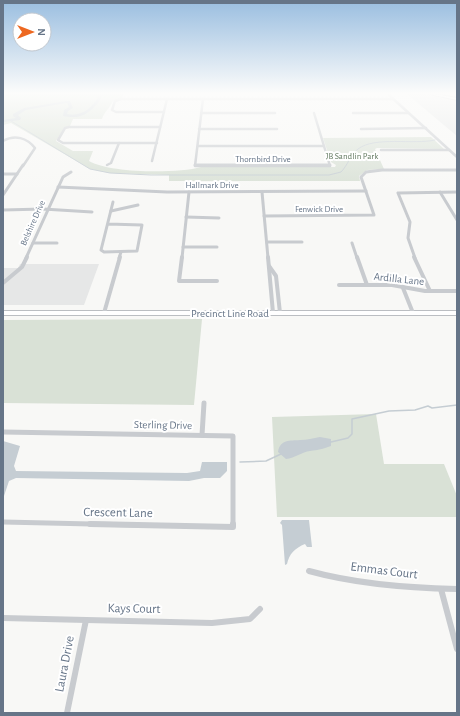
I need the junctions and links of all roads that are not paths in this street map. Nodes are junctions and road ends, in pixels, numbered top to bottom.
1 (67, 127) edge
2 (160, 127) edge
3 (318, 127) edge
4 (426, 128) joint
5 (199, 129) joint
6 (277, 129) dead end
7 (360, 129) dead end
8 (3, 141) edge
9 (119, 143) junction
10 (157, 143) junction
11 (198, 146) junction
12 (324, 146) junction
13 (381, 150) dead end
14 (449, 150) junction
15 (457, 157) edge
16 (152, 161) dead end
17 (107, 165) dead end
18 (457, 170) edge
19 (71, 172) dead end
20 (3, 174) edge
21 (17, 174) junction
22 (58, 187) junction
23 (366, 191) junction
24 (189, 192) junction
25 (262, 192) junction
26 (440, 192) junction
27 (457, 192) edge
28 (3, 195) edge
29 (113, 202) dead end
30 (138, 205) dead end
31 (3, 210) edge
32 (48, 210) junction
33 (111, 211) junction
34 (92, 212) dead end
35 (264, 216) junction
36 (186, 217) junction
37 (218, 218) dead end
38 (457, 220) edge
39 (108, 224) junction
40 (267, 242) junction
41 (302, 242) dead end
42 (33, 243) junction
43 (57, 243) dead end
44 (352, 243) dead end
45 (183, 247) junction
46 (217, 247) dead end
47 (121, 252) junction
48 (269, 266) junction
49 (216, 281) dead end
50 (5, 282) edge
51 (339, 285) dead end
52 (366, 285) junction
53 (3, 287) edge
54 (403, 288) junction
55 (430, 291) junction
56 (457, 291) edge
57 (3, 313) edge
58 (104, 313) junction
59 (277, 313) junction
60 (413, 313) junction
61 (457, 313) edge
62 (204, 403) dead end
63 (3, 432) edge
64 (202, 436) junction
65 (3, 522) edge
66 (234, 527) joint
67 (310, 571) dead end
68 (441, 589) junction
69 (457, 589) edge
70 (260, 609) dead end
71 (3, 618) edge
72 (86, 620) junction
73 (457, 649) edge
74 (67, 713) edge

1 - 9 street
2 - 10 street
3 - 12 street
4 - 7 street
4 - 14 street
5 - 6 street
5 - 11 street
8 - 21 street
9 - 10 street
9 - 17 street
10 - 16 street
11 - 12 street
11 - 12 street, Thornbird Drive
13 - 14 street
14 - 15 street
18 - 23 street
19 - 22 street, Belshire Drive
20 - 21 street
21 - 28 street
22 - 24 street, Hallmark Drive
22 - 32 street, Belshire Drive
23 - 25 street, Hallmark Drive
23 - 35 street, Fenwick Drive
24 - 25 street, Hallmark Drive
24 - 36 street
25 - 35 street
26 - 27 street
26 - 38 street
26 - 55 street
29 - 33 street
30 - 33 street
31 - 32 street
32 - 34 street
32 - 42 street, Belshire Drive
33 - 39 street
35 - 40 street
36 - 37 street
36 - 45 street
39 - 47 street
39 - 47 street
40 - 41 street
40 - 48 street
42 - 43 street
42 - 50 street, Belshire Drive
44 - 52 street
45 - 46 street
45 - 49 street
47 - 58 street
48 - 59 street
48 - 59 street
50 - 53 street, Belshire Drive
51 - 52 street, Ardilla Lane
52 - 54 street, Ardilla Lane
54 - 55 street, Ardilla Lane
54 - 60 street
55 - 56 street, Ardilla Lane
57 - 58 main road, Precinct Line Road
58 - 59 main road, Precinct Line Road
59 - 60 main road, Precinct Line Road
60 - 61 main road, Precinct Line Road
62 - 64 street
63 - 64 street, Sterling Drive
64 - 66 street, Sterling Drive
65 - 66 street, Crescent Lane
67 - 68 street, Emmas Court
68 - 69 street, Emmas Court
68 - 73 street
70 - 72 street, Kays Court
71 - 72 street, Kays Court
72 - 74 street, Laura Drive

